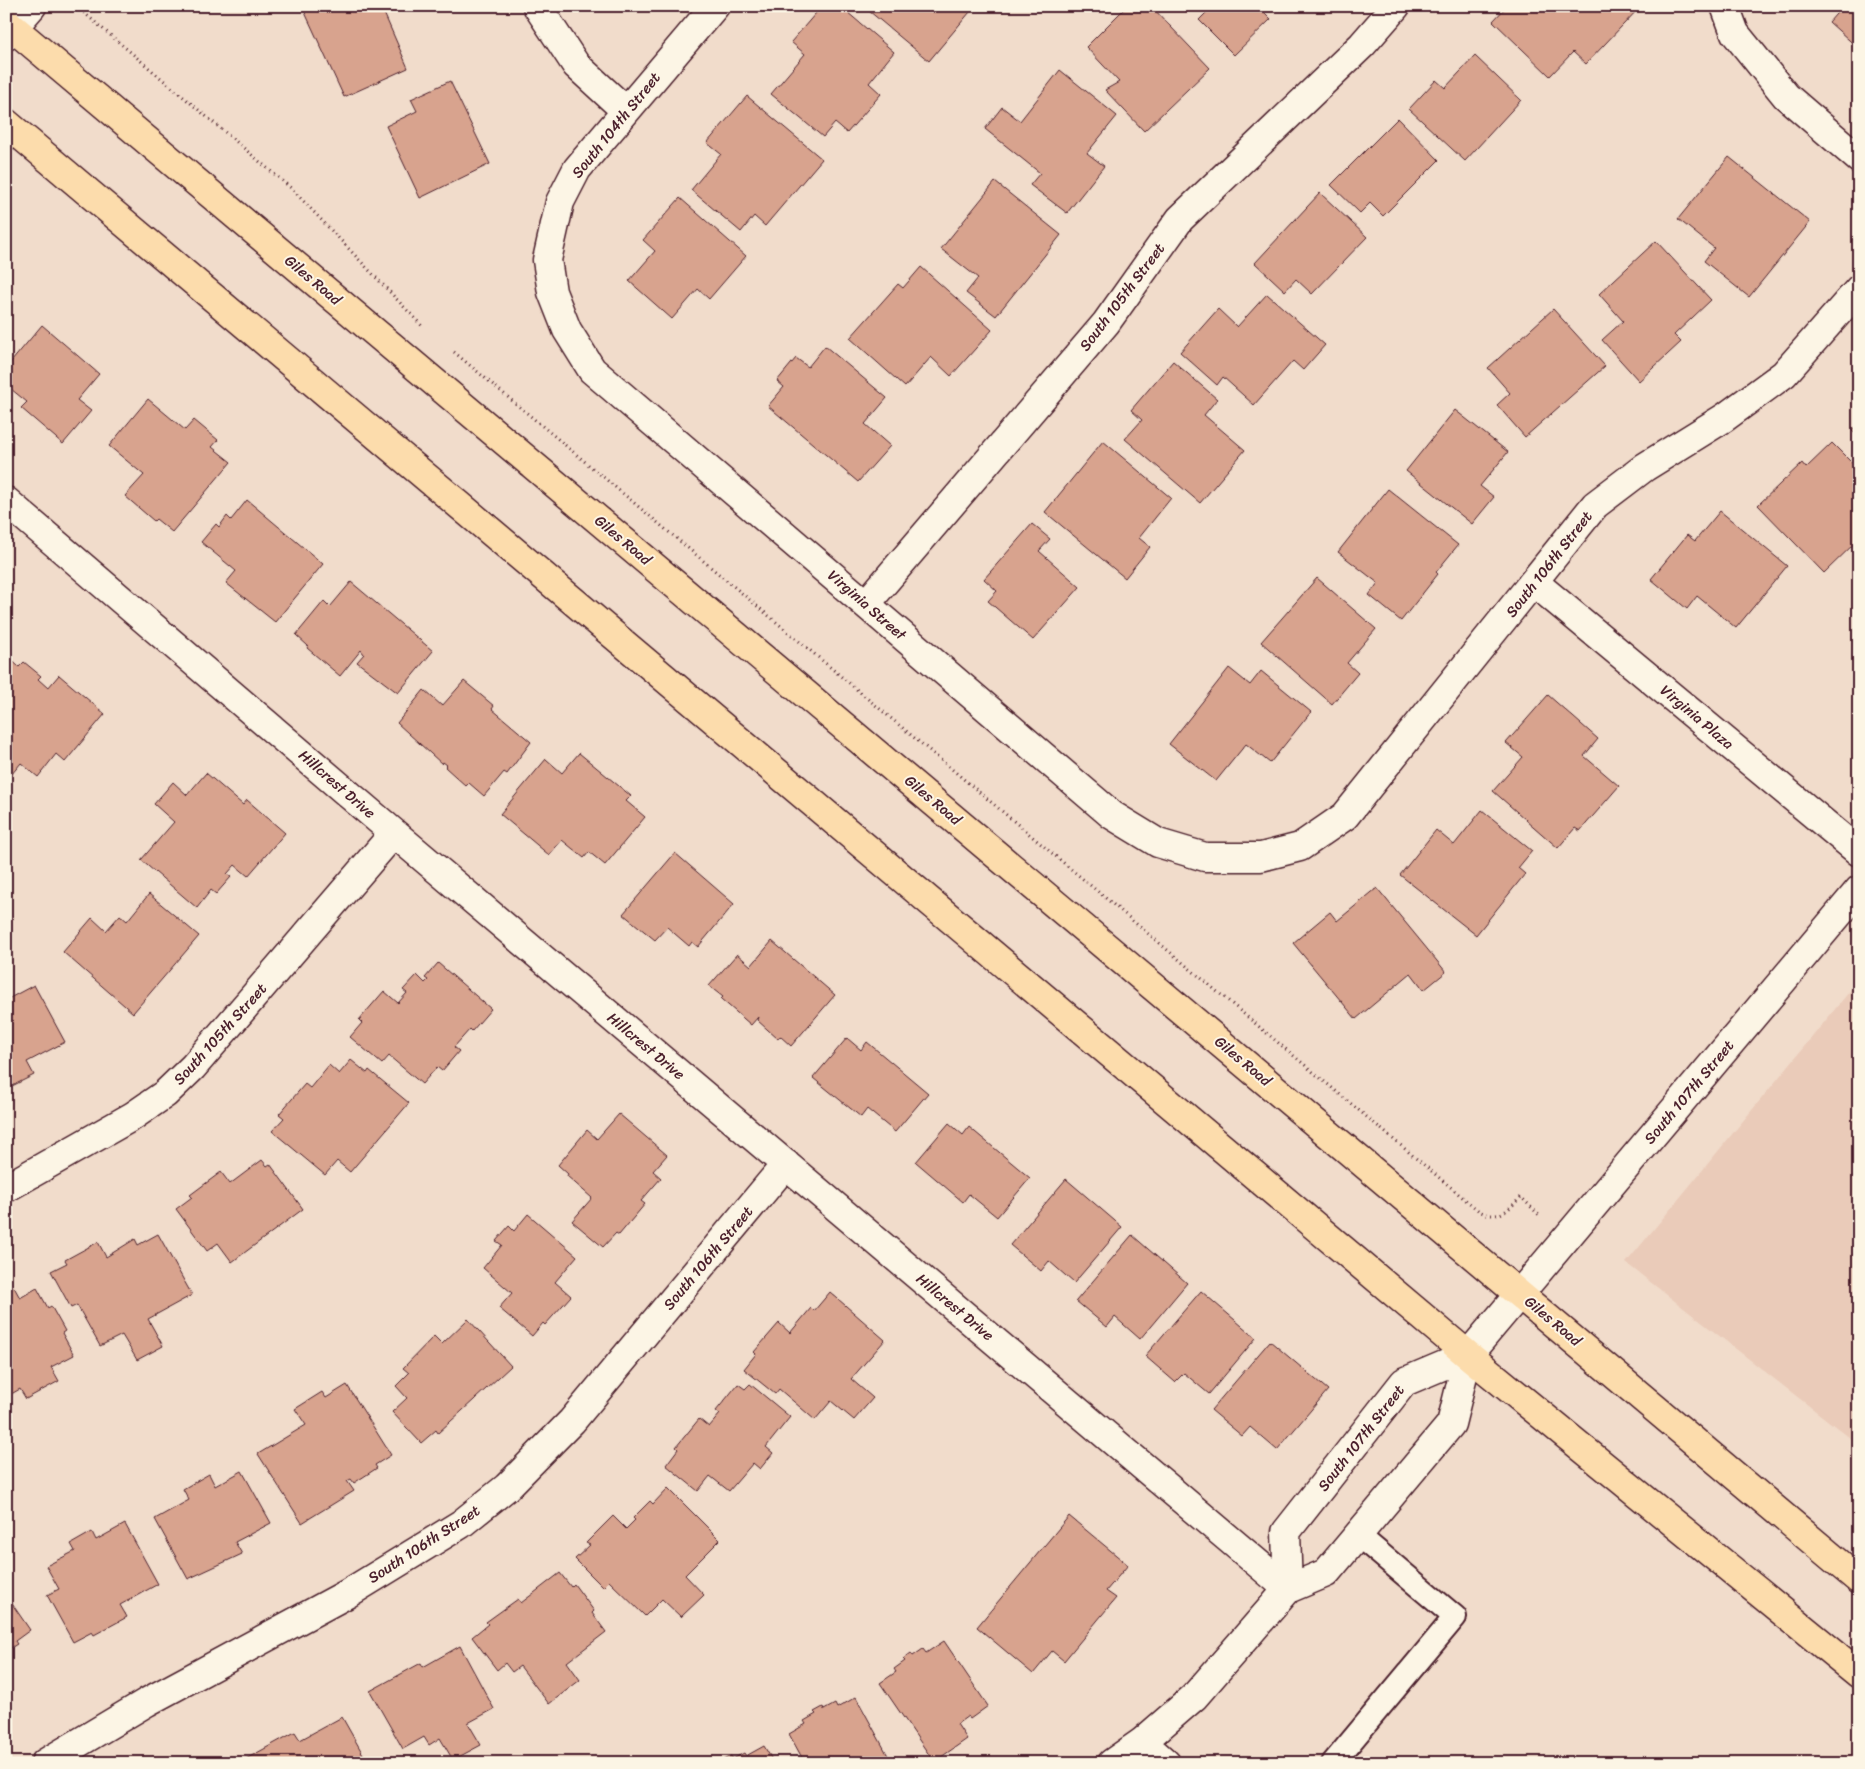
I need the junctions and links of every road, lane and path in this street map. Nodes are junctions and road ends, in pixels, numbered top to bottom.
1 (32, 6) edge
2 (76, 6) edge
3 (537, 6) edge
4 (715, 6) edge
5 (1396, 6) edge
6 (1724, 6) edge
7 (9, 29) edge
8 (626, 111) junction
9 (6, 123) edge
10 (1859, 159) edge
11 (547, 260) joint
12 (1859, 289) edge
13 (430, 332) dead end
14 (452, 351) dead end
15 (8, 507) edge
16 (1535, 583) junction
17 (866, 604) junction
18 (394, 833) junction
19 (1859, 852) edge
20 (1261, 858) joint
21 (1859, 890) edge
22 (786, 1164) junction
23 (6, 1188) edge
24 (1564, 1240) junction
25 (1520, 1293) junction
26 (1468, 1355) junction
27 (1358, 1536) junction
28 (1859, 1580) edge
29 (1288, 1589) junction
30 (1859, 1674) edge
31 (1142, 1742) junction
32 (45, 1763) edge
33 (1112, 1763) edge
34 (1166, 1763) edge
35 (1333, 1763) edge

1 - 7 street
2 - 13 path
3 - 8 street
4 - 8 street, South 104th Street
5 - 17 street, South 105th Street
6 - 10 street
7 - 25 main road, Giles Road
8 - 11 street, South 104th Street
9 - 26 main road
11 - 17 street, Virginia Street
12 - 16 street, South 106th Street
14 - 24 path
15 - 18 street, Hillcrest Drive
16 - 19 street, Virginia Plaza
16 - 20 street, South 106th Street
17 - 20 street, Virginia Street
18 - 22 street, Hillcrest Drive
18 - 23 street, South 105th Street
21 - 24 street, South 107th Street
22 - 29 street, Hillcrest Drive
22 - 32 street, South 106th Street
24 - 25 street, South 107th Street
25 - 26 street, South 107th Street
25 - 28 main road, Giles Road
26 - 27 street
26 - 29 street, South 107th Street
26 - 30 main road
27 - 29 street
27 - 35 lane
29 - 31 street
31 - 33 street
31 - 34 street

